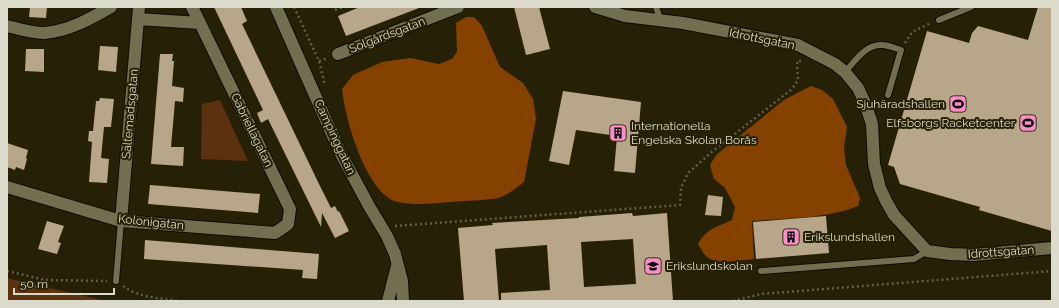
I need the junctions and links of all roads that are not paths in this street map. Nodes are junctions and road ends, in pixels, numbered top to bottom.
1 (111, 7) edge
2 (192, 7) edge
3 (276, 7) edge
4 (458, 7) edge
5 (595, 7) edge
6 (656, 7) edge
7 (971, 7) edge
8 (623, 11) edge
9 (139, 13) edge
10 (939, 20) road end
11 (662, 21) junction
12 (200, 23) junction
13 (7, 26) edge
14 (338, 54) dead end
15 (845, 72) junction
16 (888, 95) dead end
17 (7, 187) edge
18 (121, 221) junction
19 (275, 233) joint
20 (1052, 248) edge
21 (927, 251) junction
22 (397, 266) junction
23 (761, 271) dead end
24 (116, 281) road end
25 (388, 301) edge
26 (404, 301) edge

1 - 13 street
2 - 12 street, Gabriellagatan
3 - 22 street, Campinggatan
4 - 14 street, Solgårdsgatan
5 - 8 street, Idrottsgatan
6 - 11 lane
7 - 10 lane
8 - 11 street, Idrottsgatan
9 - 12 street
9 - 18 street, Saltemadsgatan
11 - 15 street, Idrottsgatan
12 - 19 street, Gabriellagatan
15 - 16 lane
15 - 21 street, Idrottsgatan
17 - 18 street, Kolonigatan
18 - 19 street, Kolonigatan
18 - 24 lane
20 - 21 street, Idrottsgatan
21 - 23 lane
22 - 25 street, Campinggatan
22 - 26 street, Campinggatan

